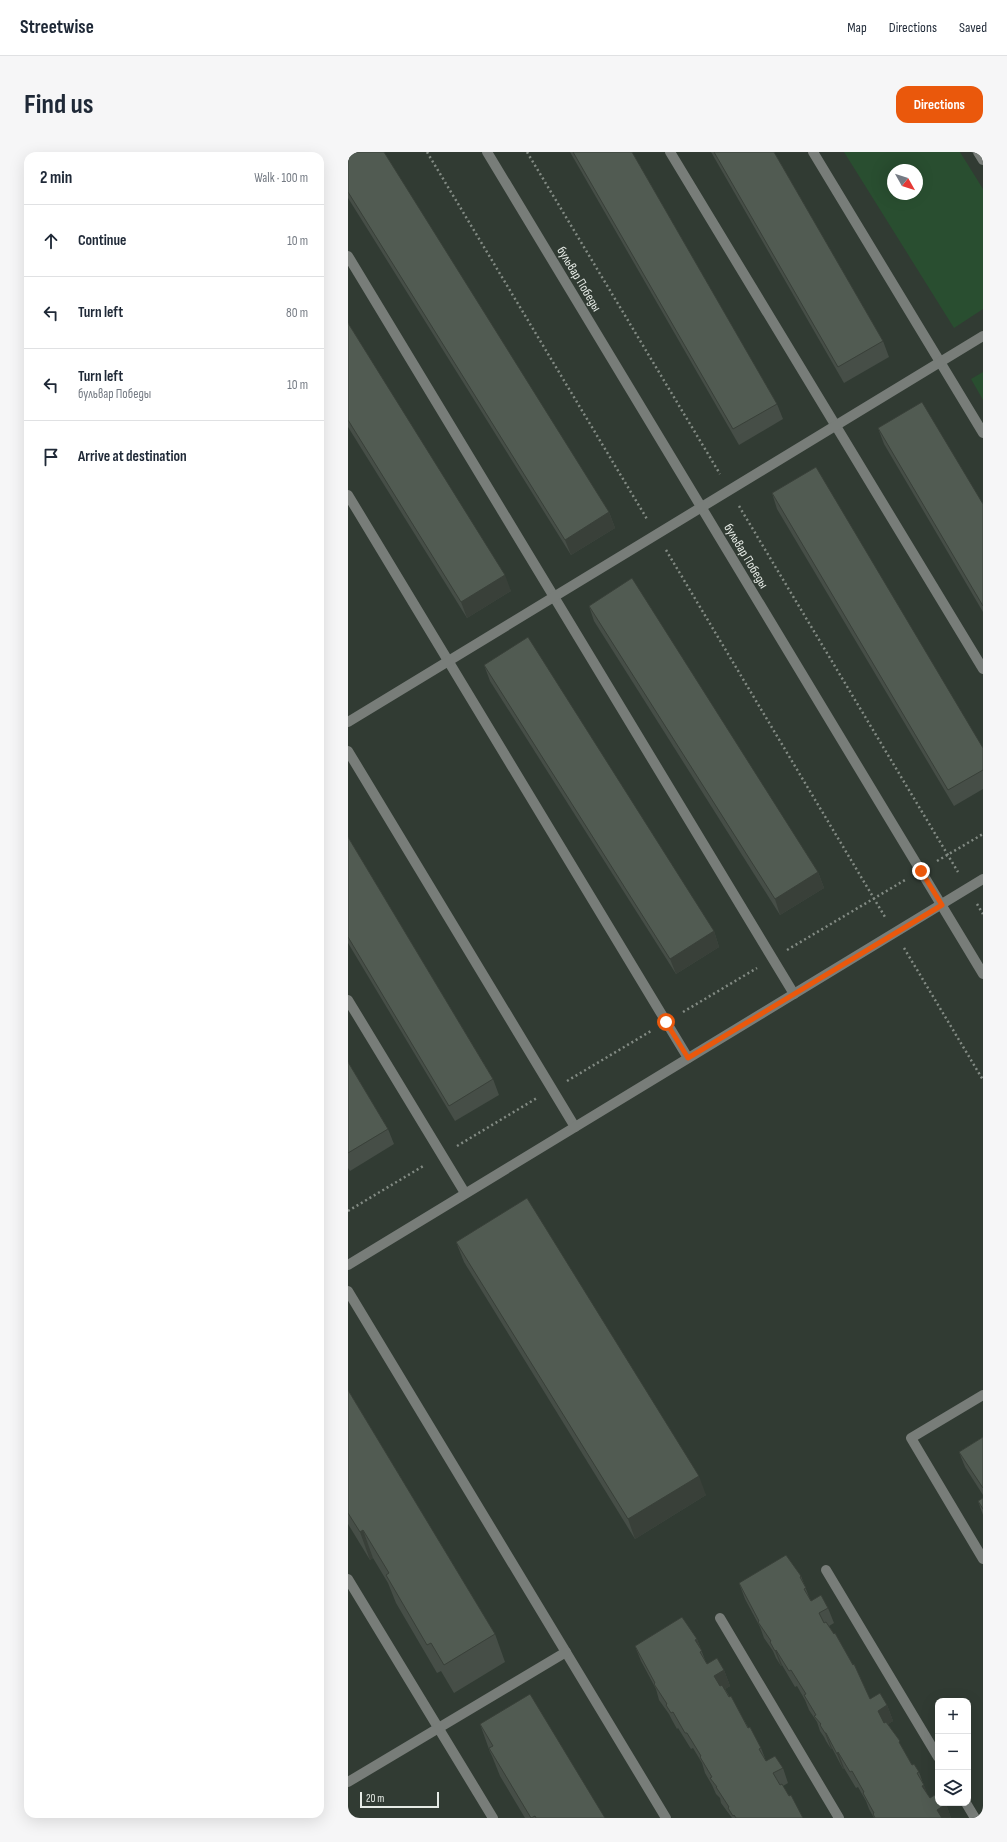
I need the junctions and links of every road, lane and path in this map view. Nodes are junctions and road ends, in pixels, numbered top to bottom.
1 (427, 152) edge
2 (487, 152) edge
3 (527, 152) edge
4 (670, 152) edge
5 (813, 152) edge
6 (978, 152) edge
7 (983, 160) edge
8 (348, 256) edge
9 (983, 336) edge
10 (940, 362) junction
11 (836, 426) junction
12 (983, 433) edge
13 (729, 490) junction
14 (348, 495) edge
15 (701, 507) junction
16 (656, 534) junction
17 (554, 597) junction
18 (448, 660) junction
19 (983, 669) edge
20 (348, 722) edge
21 (348, 751) edge
22 (983, 880) edge
23 (968, 888) junction
24 (942, 905) junction
25 (983, 914) edge
26 (895, 933) junction
27 (983, 974) edge
28 (794, 994) junction
29 (348, 1000) edge
30 (688, 1058) junction
31 (983, 1080) edge
32 (575, 1127) junction
33 (465, 1193) junction
34 (348, 1264) edge
35 (348, 1291) edge
36 (983, 1395) edge
37 (983, 1560) edge
38 (826, 1570) dead end
39 (348, 1579) edge
40 (720, 1618) dead end
41 (566, 1652) junction
42 (438, 1728) junction
43 (935, 1752) edge
44 (348, 1782) edge
45 (968, 1806) edge
46 (493, 1818) edge
47 (666, 1818) edge
48 (840, 1818) edge
49 (975, 1818) edge

1 - 16 path
2 - 15 street, бульвар Победы
3 - 13 path
4 - 11 street
5 - 10 street
6 - 7 street
8 - 17 street
9 - 10 street
10 - 11 street
10 - 12 street
11 - 13 street
11 - 19 street
13 - 15 street
13 - 23 path
14 - 18 street
15 - 16 street
15 - 24 street, бульвар Победы
16 - 17 street
16 - 26 path
17 - 18 street
17 - 28 street
18 - 20 street
18 - 30 street
21 - 32 street
22 - 23 street
23 - 24 street
23 - 25 path
24 - 26 street
24 - 27 street, бульвар Победы
26 - 28 street
26 - 31 path
28 - 30 street
29 - 33 street
30 - 32 street
32 - 33 street
33 - 34 street
35 - 41 street
36 - 37 street
38 - 43 street
39 - 42 street
40 - 48 street
41 - 42 street
41 - 47 street
42 - 44 street
42 - 46 street
45 - 49 street

